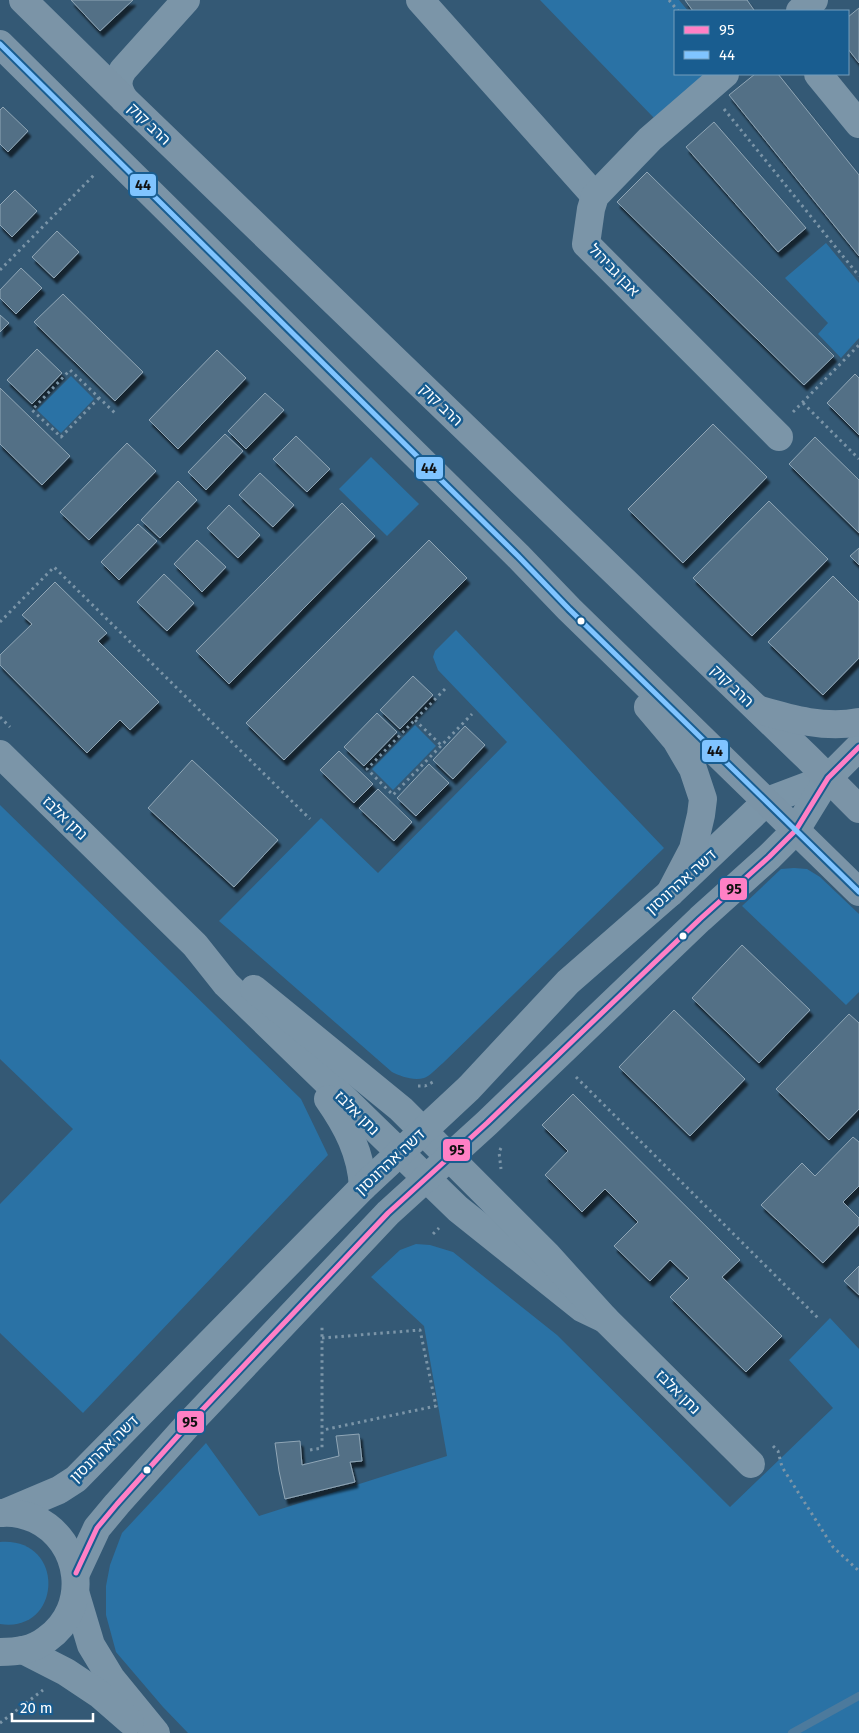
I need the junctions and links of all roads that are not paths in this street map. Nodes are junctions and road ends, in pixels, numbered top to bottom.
1 (23, 0) edge
2 (186, 0) edge
3 (420, 0) edge
4 (814, 0) edge
5 (801, 10) edge
6 (0, 44) edge
7 (724, 75) edge
8 (819, 75) edge
9 (124, 99) junction
10 (859, 124) edge
11 (595, 196) junction
12 (776, 435) road end
13 (569, 608) junction
14 (756, 709) junction
15 (859, 722) edge
16 (859, 747) edge
17 (0, 754) edge
18 (828, 778) junction
19 (767, 802) junction
20 (859, 809) edge
21 (796, 830) junction
22 (859, 892) edge
23 (670, 893) junction
24 (195, 945) junction
25 (296, 1052) junction
26 (423, 1131) junction
27 (399, 1154) junction
28 (449, 1158) junction
29 (426, 1179) junction
30 (363, 1187) junction
31 (605, 1319) junction
32 (751, 1464) dead end
33 (3, 1512) edge
34 (76, 1584) junction
35 (12, 1651) edge
36 (143, 1733) edge
37 (156, 1733) edge

1 - 9 main road, הרב קוק
2 - 9 street
3 - 11 street
4 - 5 street
6 - 13 main road
7 - 11 street
8 - 10 street
9 - 14 main road, הרב קוק
11 - 12 street, אבן גבירול
13 - 19 main road
13 - 23 main road
14 - 15 main road
14 - 18 main road, הרב קוק
16 - 18 street
17 - 24 street, נתן אלבז
18 - 19 street
18 - 20 main road, הרב קוק
18 - 21 street
19 - 21 main road
19 - 23 street, דשה אהרונסון
21 - 22 main road
21 - 28 street
23 - 26 street, דשה אהרונסון
24 - 25 street, נתן אלבז
24 - 26 street, נתן אלבז
25 - 27 street, נתן אלבז
25 - 30 street
26 - 27 street, דשה אהרונסון
26 - 28 street, נתן אלבז
27 - 29 street, נתן אלבז
27 - 30 street, דשה אהרונסון
28 - 29 street
28 - 31 street, נתן אלבז
29 - 31 street, נתן אלבז
29 - 34 street
30 - 33 street, דשה אהרונסון
31 - 32 street, נתן אלבז
33 - 34 street
34 - 35 street
34 - 37 street
35 - 36 street

